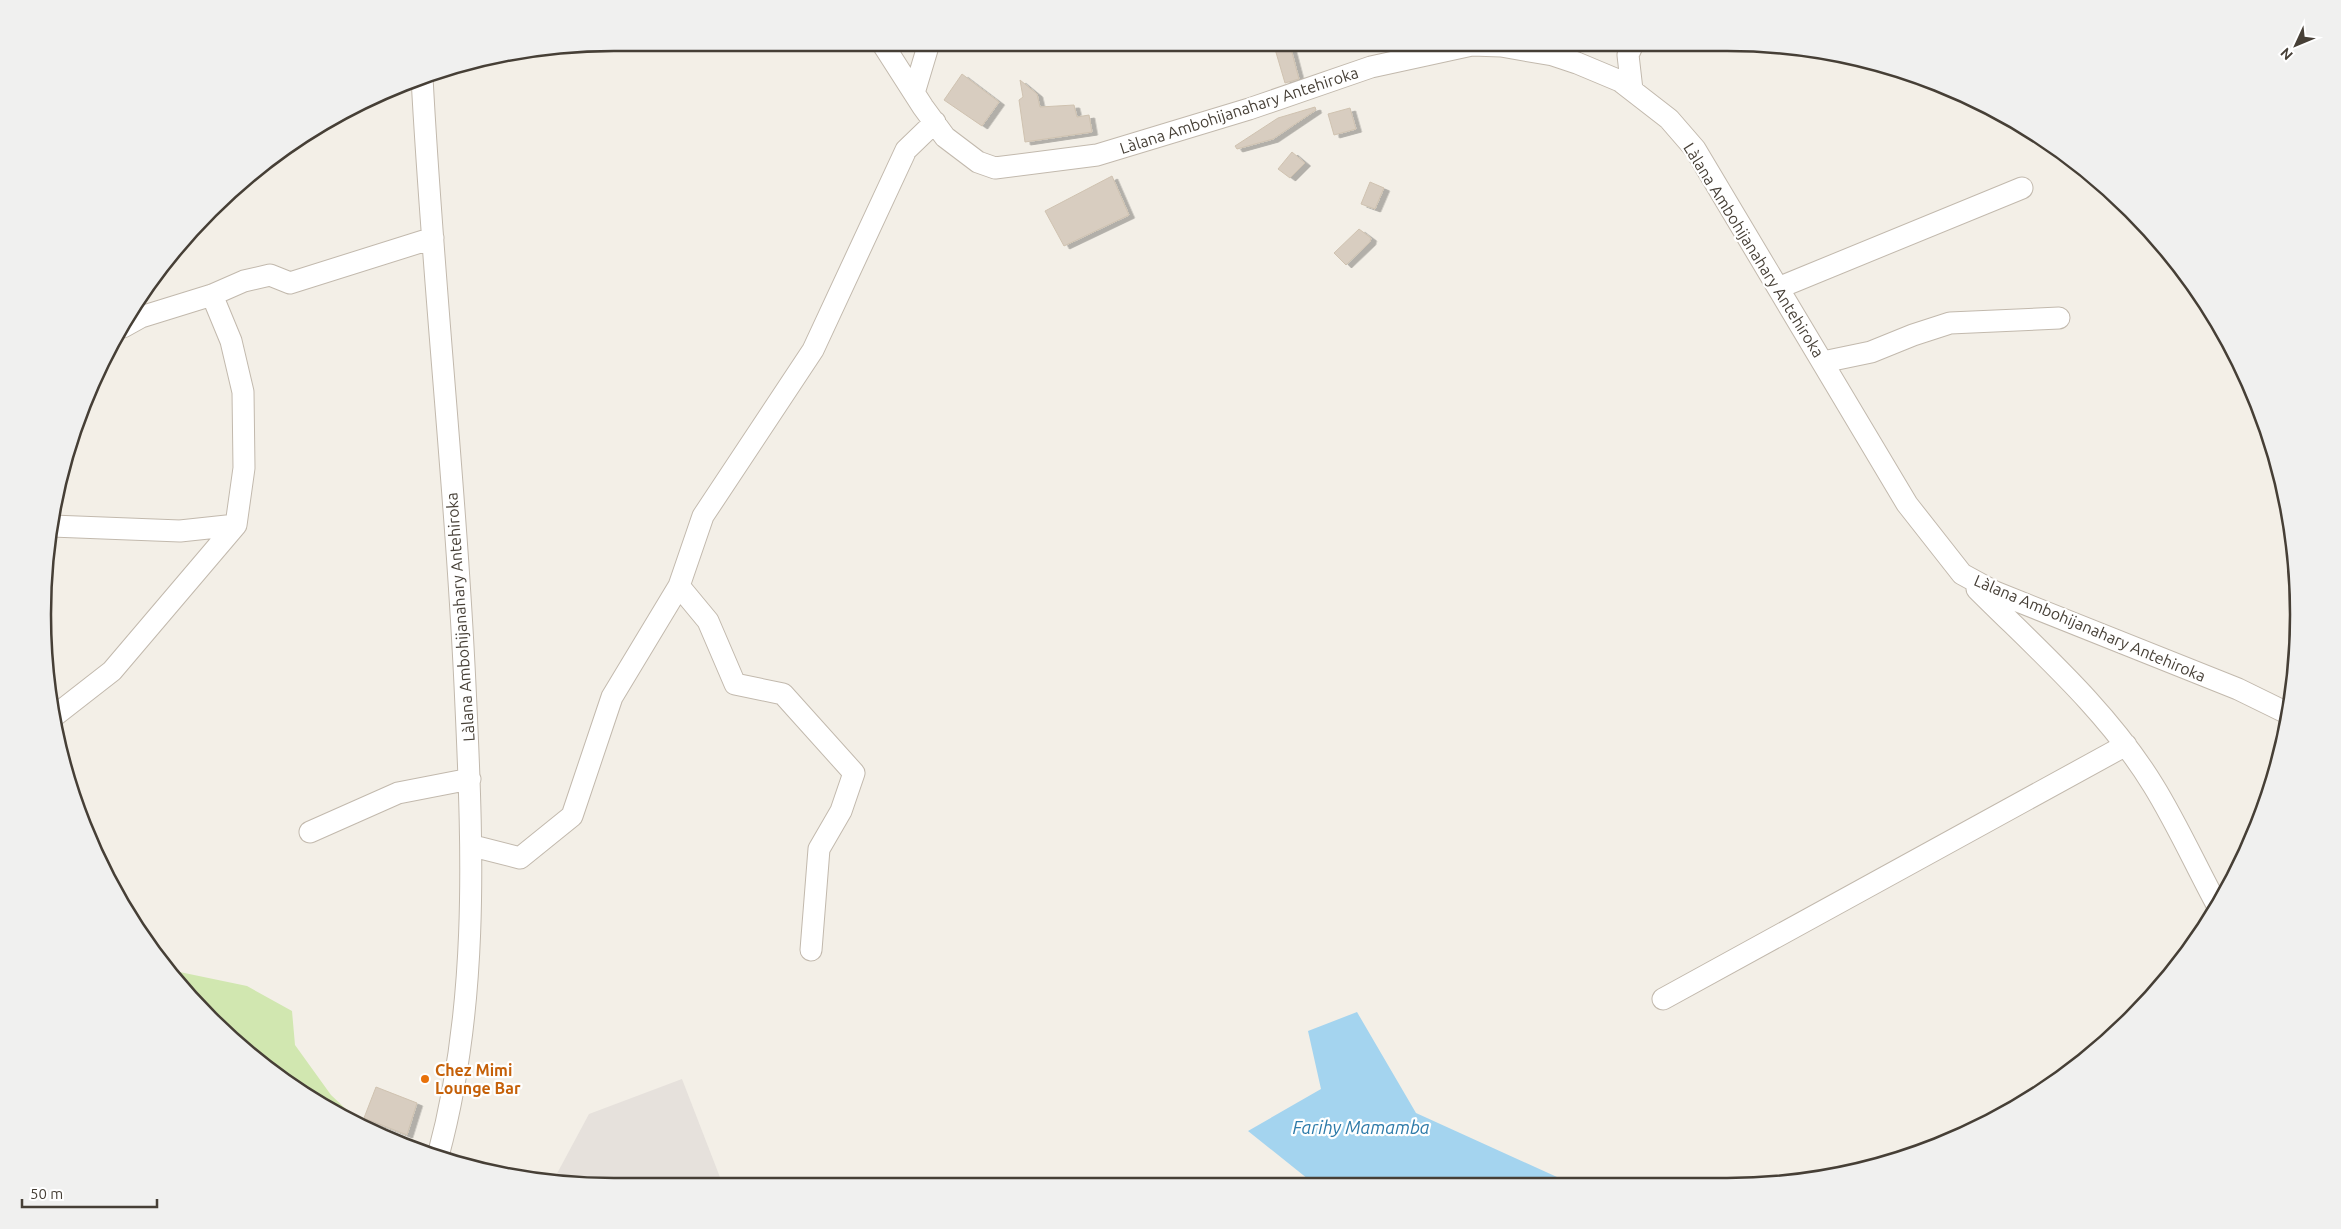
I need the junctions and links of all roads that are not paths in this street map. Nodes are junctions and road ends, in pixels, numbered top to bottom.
1 (887, 51) edge
2 (927, 51) edge
3 (1444, 51) edge
4 (1530, 51) edge
5 (1630, 51) edge
6 (422, 85) edge
7 (1632, 90) junction
8 (914, 93) junction
9 (935, 122) junction
10 (2022, 188) dead end
11 (432, 238) junction
12 (1778, 288) junction
13 (212, 295) junction
14 (2059, 318) dead end
15 (135, 321) edge
16 (1823, 362) junction
17 (236, 525) junction
18 (58, 526) edge
19 (1962, 574) junction
20 (679, 586) junction
21 (2281, 710) edge
22 (60, 712) edge
23 (2126, 745) junction
24 (470, 779) junction
25 (310, 832) dead end
26 (472, 846) junction
27 (2213, 898) edge
28 (811, 950) dead end
29 (1663, 999) dead end
30 (439, 1150) edge

1 - 8 street, Làlana Ambohijanahary Antehiroka
2 - 8 street
3 - 9 street, Làlana Ambohijanahary Antehiroka
4 - 7 street, Làlana Ambohijanahary Antehiroka
5 - 7 street
6 - 11 street, Làlana Ambohijanahary Antehiroka
7 - 12 street, Làlana Ambohijanahary Antehiroka
8 - 9 street, Làlana Ambohijanahary Antehiroka
9 - 20 street
10 - 12 street
11 - 13 street
11 - 24 street, Làlana Ambohijanahary Antehiroka
12 - 16 street, Làlana Ambohijanahary Antehiroka
13 - 15 street
13 - 17 street
14 - 16 street
16 - 19 street, Làlana Ambohijanahary Antehiroka
17 - 18 street
17 - 22 street
19 - 21 street, Làlana Ambohijanahary Antehiroka
19 - 23 street
20 - 26 street
20 - 28 street
23 - 27 street
23 - 29 street
24 - 25 street
24 - 26 street, Làlana Ambohijanahary Antehiroka
26 - 30 street, Làlana Ambohijanahary Antehiroka

